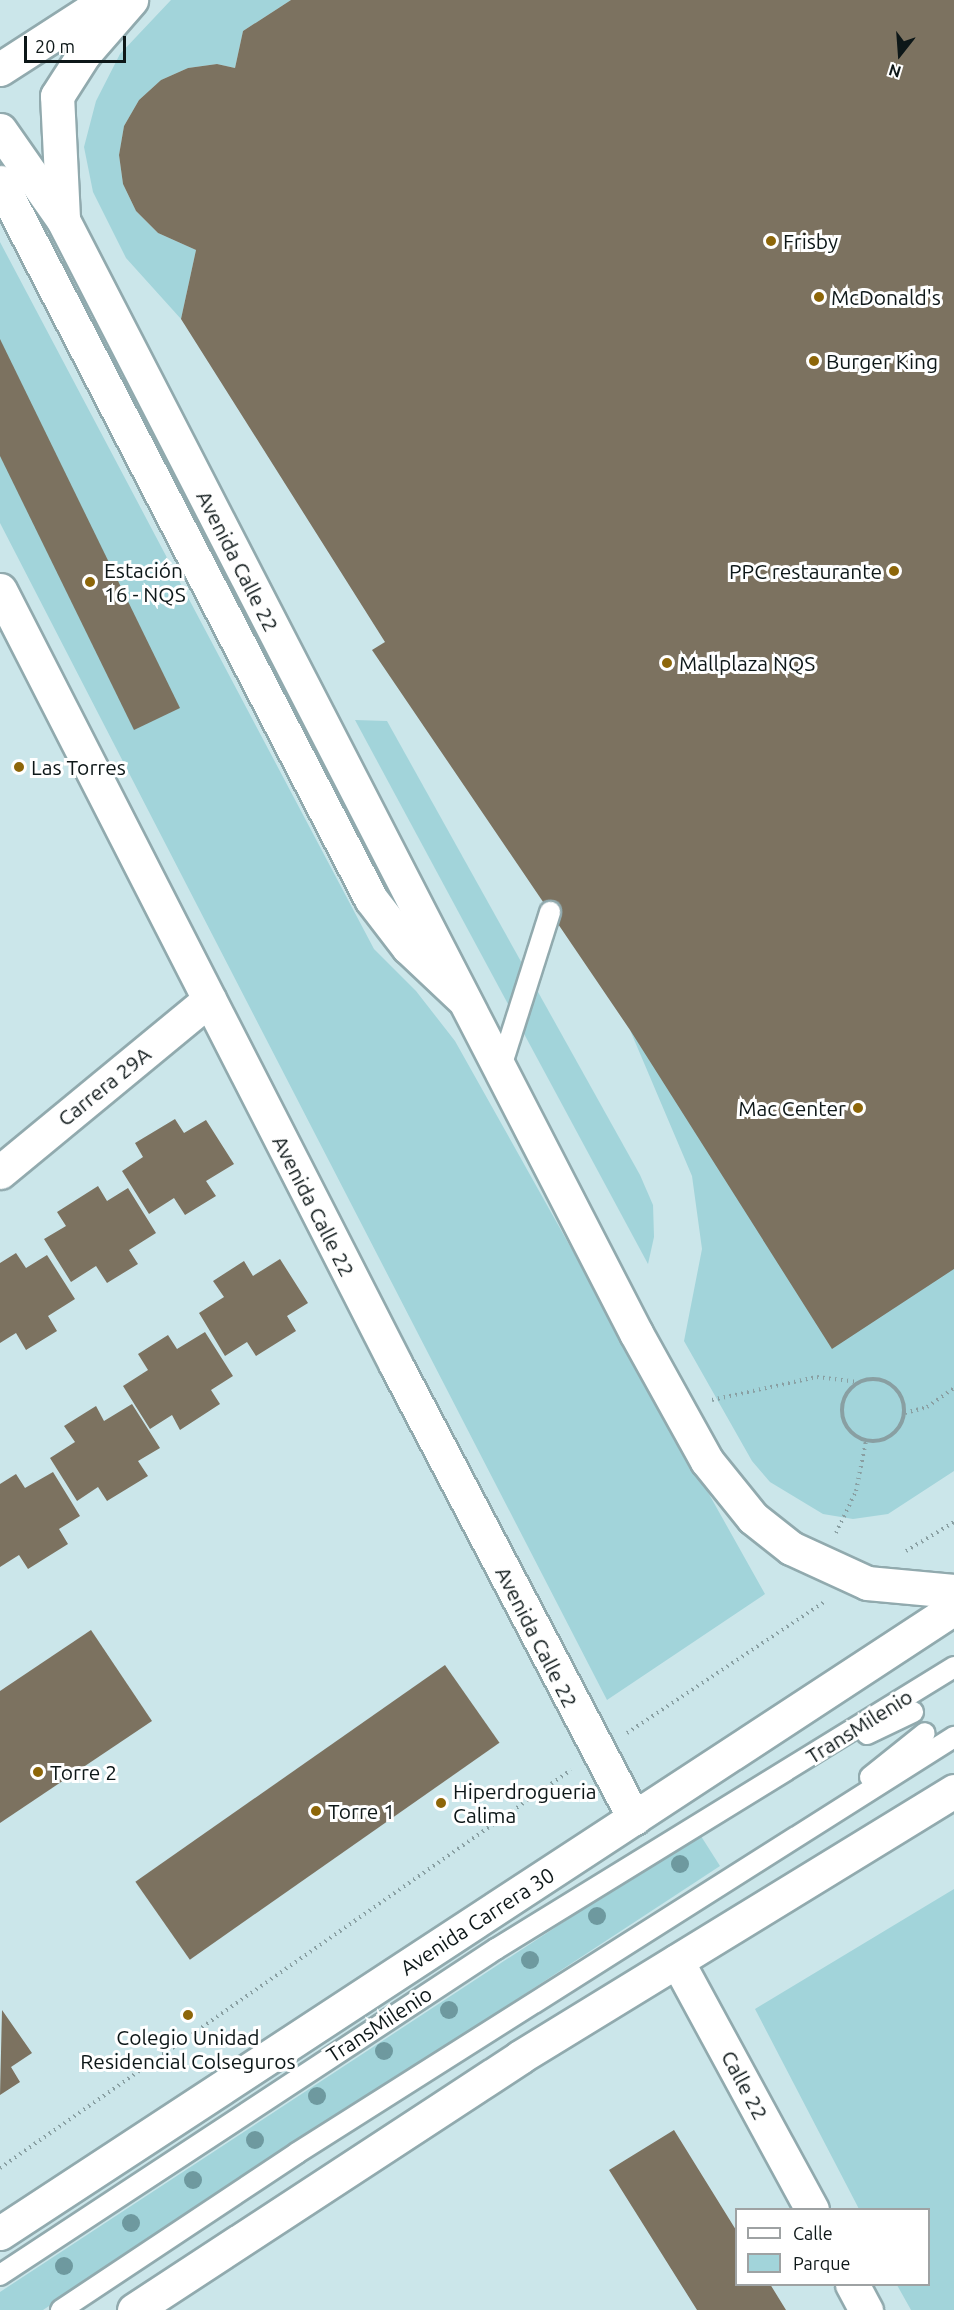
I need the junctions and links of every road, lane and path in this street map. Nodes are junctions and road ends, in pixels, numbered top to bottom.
1 (107, 0) edge
2 (131, 0) edge
3 (0, 69) edge
4 (0, 130) edge
5 (0, 182) edge
6 (63, 220) junction
7 (0, 590) edge
8 (550, 912) dead end
9 (463, 999) junction
10 (209, 1000) junction
11 (500, 1070) junction
12 (0, 1172) edge
13 (859, 1382) junction
14 (954, 1388) edge
15 (673, 1404) junction
16 (905, 1413) junction
17 (866, 1441) junction
18 (954, 1521) edge
19 (810, 1558) junction
20 (859, 1580) junction
21 (954, 1591) edge
22 (954, 1608) edge
23 (954, 1667) edge
24 (913, 1712) dead end
25 (925, 1734) dead end
26 (954, 1737) edge
27 (597, 1753) junction
28 (765, 1784) junction
29 (954, 1791) edge
30 (634, 1818) junction
31 (793, 1838) junction
32 (677, 1961) junction
33 (0, 2168) edge
34 (811, 2208) edge
35 (0, 2233) edge
36 (0, 2275) edge
37 (853, 2286) edge
38 (61, 2310) edge
39 (134, 2310) edge
40 (866, 2310) edge

1 - 3 main road
2 - 6 main road
4 - 6 main road, Avenida Calle 22
5 - 9 main road, Avenida Calle 22
6 - 9 main road, Avenida Calle 22
7 - 10 main road, Avenida Calle 22
8 - 11 lane
9 - 11 main road, Avenida Calle 22
10 - 12 main road, Carrera 29A
10 - 27 main road, Avenida Calle 22
11 - 15 main road, Avenida Calle 22
13 - 15 path
13 - 16 path
13 - 17 path
14 - 16 path
15 - 19 main road, Avenida Calle 22
16 - 17 path
17 - 19 path
18 - 20 path
19 - 20 main road, Avenida Calle 22
20 - 21 main road, Avenida Calle 22
20 - 27 path
22 - 30 main road, Avenida Carrera 30
23 - 28 lane, TransMilenio
24 - 28 lane, TransMilenio
25 - 31 lane, TransMilenio
26 - 31 lane, TransMilenio
27 - 30 main road, Avenida Calle 22
27 - 33 path
28 - 36 lane, TransMilenio
29 - 32 main road
30 - 35 main road, Avenida Carrera 30
31 - 38 lane, TransMilenio
32 - 34 main road, Calle 22
32 - 39 main road
37 - 40 main road

